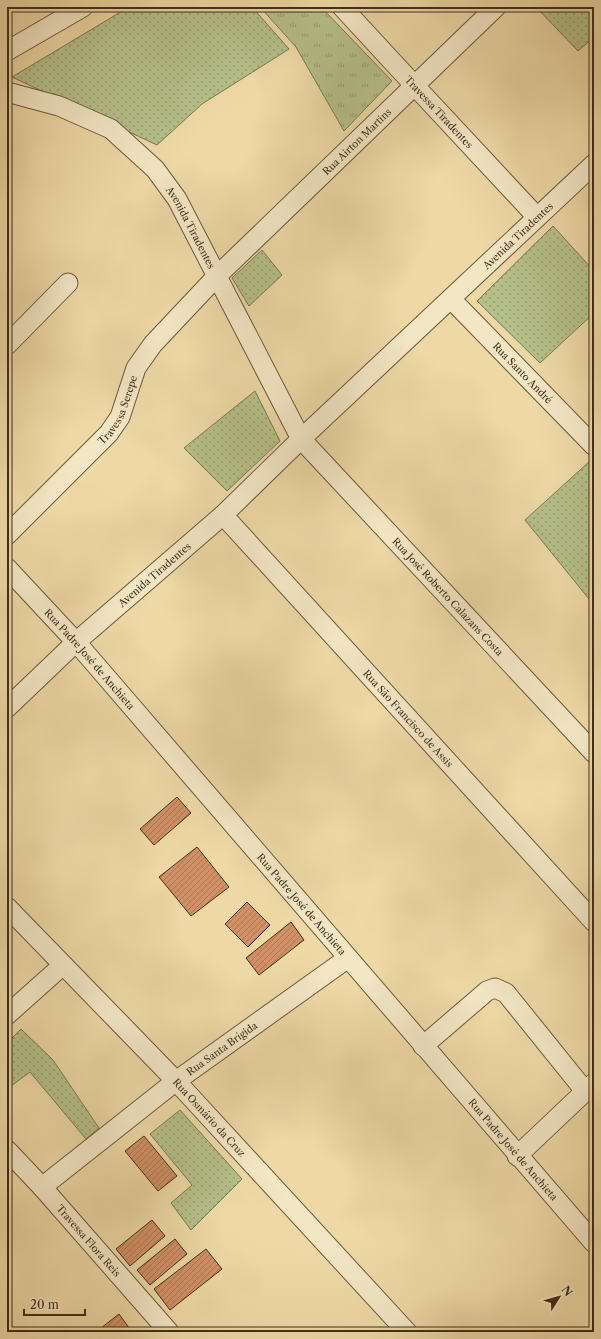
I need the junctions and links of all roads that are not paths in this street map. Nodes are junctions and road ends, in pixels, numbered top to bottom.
1 (83, 7) edge
2 (342, 7) edge
3 (496, 7) edge
4 (7, 51) edge
5 (414, 85) junction
6 (7, 92) edge
7 (594, 164) edge
8 (537, 217) junction
9 (218, 276) junction
10 (68, 283) dead end
11 (451, 299) junction
12 (7, 345) edge
13 (301, 440) junction
14 (594, 446) edge
15 (223, 515) junction
16 (7, 535) edge
17 (7, 568) edge
18 (76, 642) junction
19 (7, 708) edge
20 (594, 753) edge
21 (7, 907) edge
22 (594, 922) edge
23 (348, 958) junction
24 (63, 965) junction
25 (7, 1015) edge
26 (423, 1046) junction
27 (176, 1081) junction
28 (590, 1087) edge
29 (9, 1156) edge
30 (517, 1156) junction
31 (42, 1187) junction
32 (594, 1243) edge
33 (169, 1332) edge
34 (407, 1332) edge

1 - 4 street
2 - 5 street, Travessa Tiradentes
3 - 5 street, Rua Airton Martins
5 - 8 street, Travessa Tiradentes
5 - 9 street, Rua Airton Martins
6 - 9 street, Avenida Tiradentes
7 - 8 street, Avenida Tiradentes
8 - 11 street, Avenida Tiradentes
9 - 13 street, Avenida Tiradentes
9 - 16 street, Travessa Serepe
10 - 12 street
11 - 13 street, Avenida Tiradentes
11 - 14 street, Rua Santo André
13 - 15 street, Avenida Tiradentes
13 - 20 street, Rua José Roberto Calazans Costa
15 - 18 street, Avenida Tiradentes
15 - 22 street, Rua São Francisco de Assis
17 - 18 street, Rua Padre José de Anchieta
18 - 19 street, Avenida Tiradentes
18 - 23 street, Rua Padre José de Anchieta
21 - 24 street, Rua Osmário da Cruz
23 - 26 street, Rua Padre José de Anchieta
23 - 27 street, Rua Santa Brígida
24 - 25 street
24 - 27 street, Rua Osmário da Cruz
26 - 28 street
26 - 30 street, Rua Padre José de Anchieta
27 - 31 street, Rua Santa Brígida
27 - 34 street, Rua Osmário da Cruz
28 - 30 street
29 - 31 street, Travessa Flora Reis
30 - 32 street, Rua Padre José de Anchieta
31 - 33 street, Travessa Flora Reis

